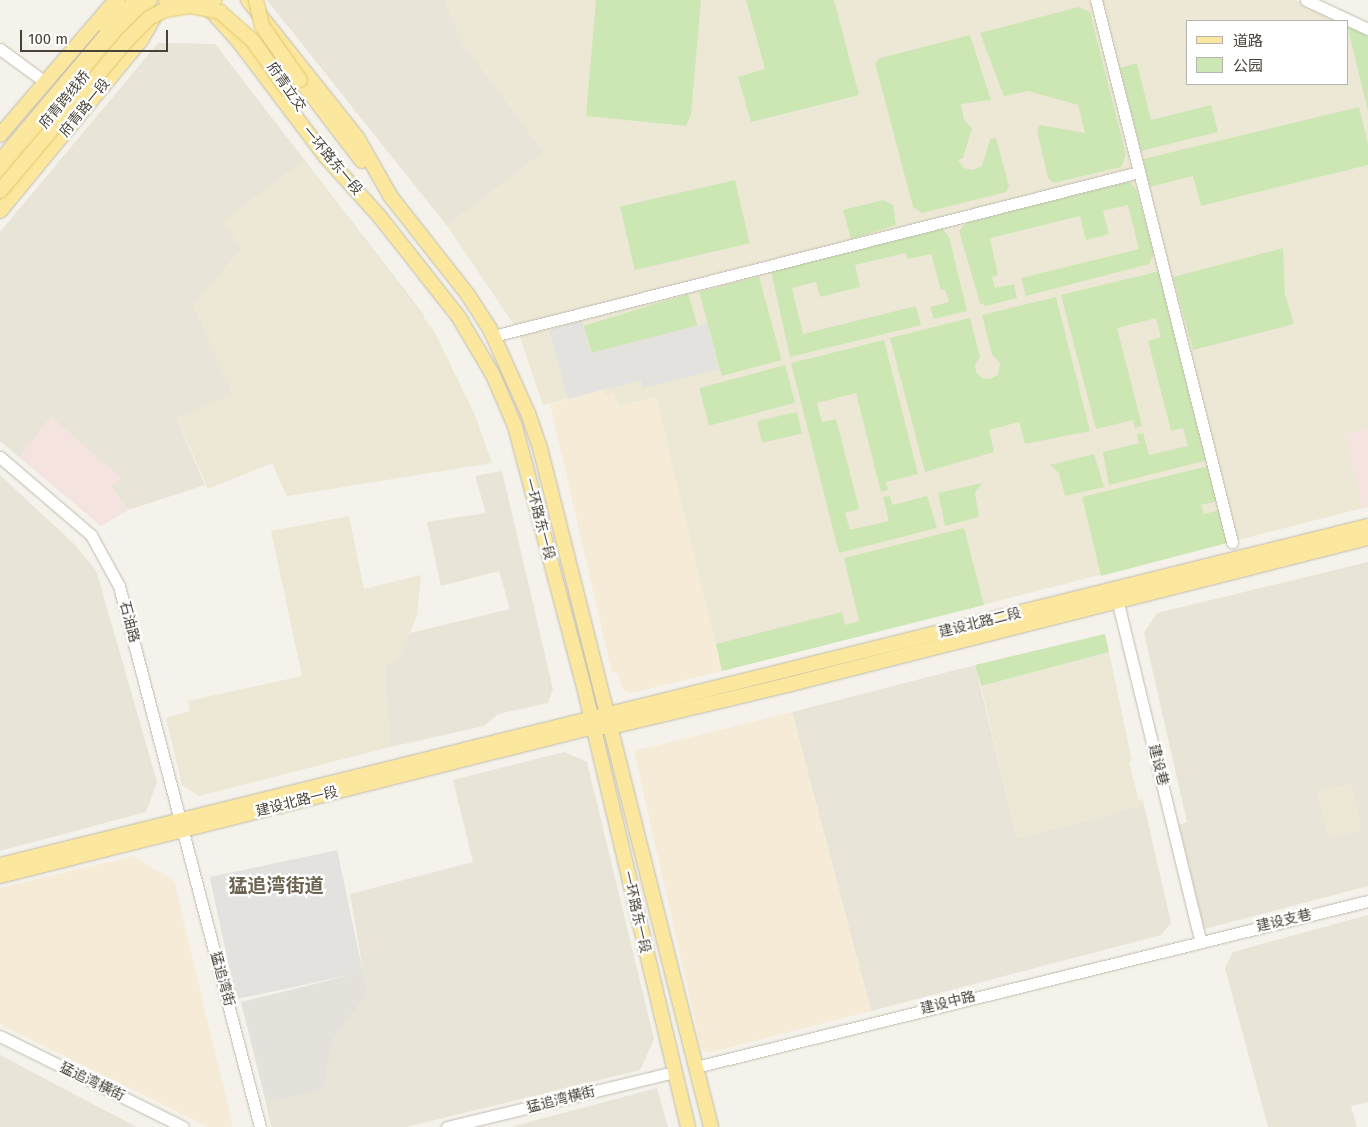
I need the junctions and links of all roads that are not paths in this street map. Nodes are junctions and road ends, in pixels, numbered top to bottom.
1 (117, 0) edge
2 (135, 0) edge
3 (150, 0) edge
4 (165, 0) edge
5 (204, 0) edge
6 (214, 0) edge
7 (248, 0) edge
8 (256, 0) edge
9 (1096, 0) edge
10 (1306, 0) edge
11 (190, 6) junction
12 (1368, 28) edge
13 (0, 49) edge
14 (45, 82) junction
15 (0, 135) edge
16 (0, 152) edge
17 (0, 161) edge
18 (1139, 172) junction
19 (0, 177) edge
20 (0, 191) edge
21 (391, 197) junction
22 (0, 211) edge
23 (380, 218) junction
24 (493, 336) junction
25 (0, 457) edge
26 (1368, 526) edge
27 (1368, 538) edge
28 (1232, 542) dead end
29 (1116, 595) junction
30 (594, 660) junction
31 (578, 663) junction
32 (609, 721) junction
33 (592, 722) junction
34 (182, 826) junction
35 (0, 865) edge
36 (0, 876) edge
37 (1368, 901) edge
38 (1200, 940) junction
39 (0, 1036) edge
40 (696, 1067) junction
41 (675, 1072) junction
42 (183, 1127) edge
43 (260, 1127) edge
44 (447, 1127) edge
45 (688, 1127) edge
46 (711, 1127) edge

1 - 14 main road
1 - 16 main road
2 - 17 main road, 府青跨线桥
3 - 19 main road, 府青跨线桥
4 - 11 main road, 府青立交, bridge
4 - 22 main road, 府青路一段
5 - 23 main road, 一环路东一段
6 - 11 main road, 府青立交, bridge
7 - 21 main road, 一环路东一段
8 - 21 main road, bridge
9 - 18 street
10 - 12 street
11 - 20 main road, 府青立交, bridge
11 - 23 main road, 府青立交, bridge
13 - 14 street
14 - 15 main road
18 - 24 street
18 - 28 street
21 - 24 main road, 一环路东一段
23 - 31 main road, 一环路东一段
24 - 30 main road, 一环路东一段
25 - 34 street, 石油路
26 - 29 main road, 建设北路二段
27 - 29 main road, 建设北路二段
29 - 32 main road, 建设北路二段
29 - 38 street, 建设巷
30 - 31 main road
30 - 32 main road, 一环路东一段
31 - 33 main road, 一环路东一段
32 - 33 main road, 建设北路二段
32 - 40 main road, 一环路东一段
33 - 34 main road, 建设北路一段
33 - 41 main road, 一环路东一段
34 - 35 main road, 建设北路一段
34 - 36 main road, 建设北路一段
34 - 43 street, 猛追湾街
37 - 38 street, 建设支巷
38 - 40 street, 建设中路
39 - 42 street, 猛追湾横街
40 - 46 main road, 一环路东一段
41 - 44 street, 猛追湾横街
41 - 45 main road, 一环路东一段

